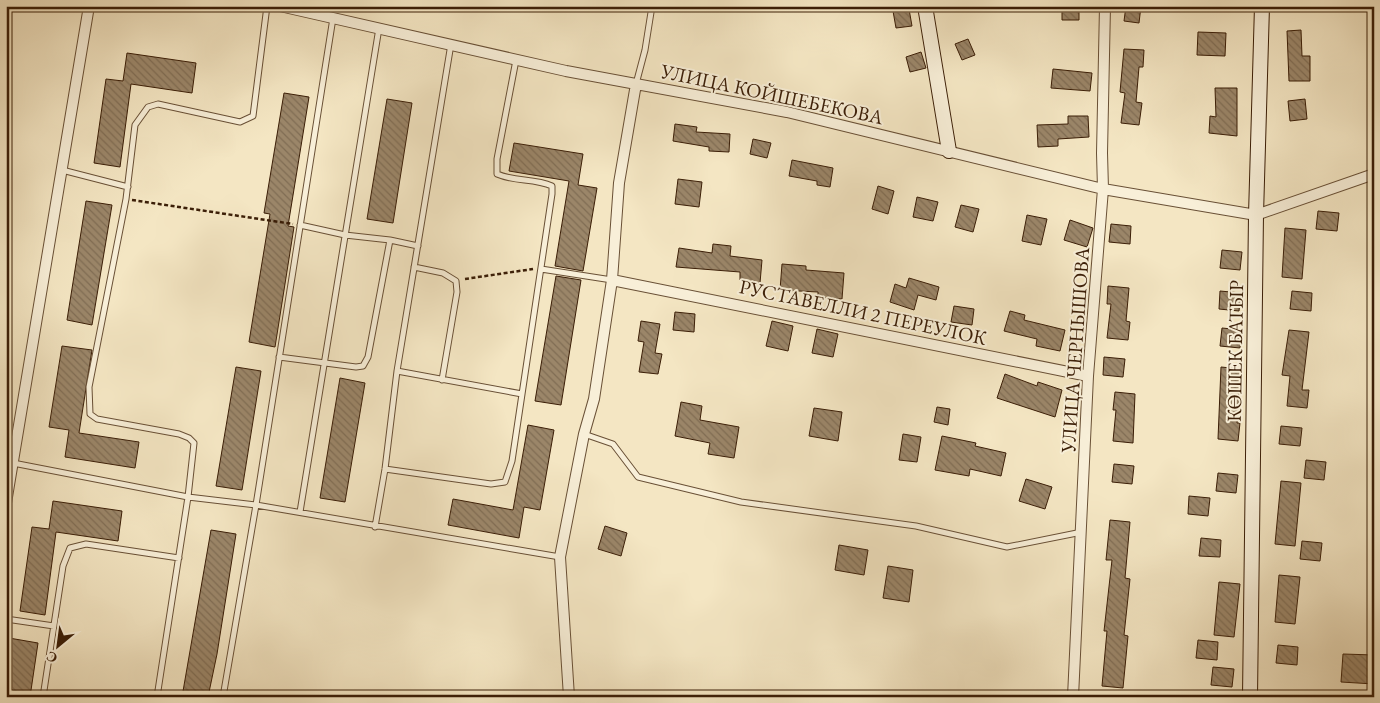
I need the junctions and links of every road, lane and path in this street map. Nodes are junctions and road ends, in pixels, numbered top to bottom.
1 (89, 6) edge
2 (267, 6) edge
3 (280, 6) edge
4 (652, 6) edge
5 (925, 6) edge
6 (1105, 6) edge
7 (1262, 6) edge
8 (333, 17) junction
9 (379, 27) junction
10 (451, 44) junction
11 (516, 59) junction
12 (636, 84) junction
13 (949, 151) junction
14 (62, 170) junction
15 (1374, 174) edge
16 (128, 188) junction
17 (1103, 189) junction
18 (126, 199) junction
19 (1256, 215) junction
20 (300, 225) junction
21 (345, 235) junction
22 (390, 240) junction
23 (418, 246) junction
24 (414, 267) junction
25 (541, 269) junction
26 (612, 280) junction
27 (456, 281) junction
28 (280, 357) junction
29 (324, 362) junction
30 (397, 371) junction
31 (1088, 376) junction
32 (442, 380) junction
33 (522, 394) junction
34 (584, 434) junction
35 (13, 463) junction
36 (385, 469) junction
37 (188, 497) junction
38 (6, 503) edge
39 (256, 505) junction
40 (300, 512) junction
41 (375, 527) junction
42 (1082, 532) junction
43 (179, 558) junction
44 (560, 558) junction
45 (6, 619) edge
46 (54, 626) junction
47 (43, 697) edge
48 (156, 697) edge
49 (223, 697) edge
50 (569, 697) edge
51 (1073, 697) edge
52 (1250, 697) edge

1 - 14 street
2 - 16 lane
3 - 8 street, УЛИЦА КОЙШЕБЕКОВА
4 - 12 lane
5 - 13 street
6 - 17 street, УЛИЦА ЧЕРНЫШОВА
7 - 19 street, КӨШЕК БАТЫР
8 - 9 street, УЛИЦА КОЙШЕБЕКОВА
8 - 20 lane
9 - 10 street, УЛИЦА КОЙШЕБЕКОВА
9 - 21 lane
10 - 11 street, УЛИЦА КОЙШЕБЕКОВА
10 - 23 lane
11 - 12 street, УЛИЦА КОЙШЕБЕКОВА
11 - 25 lane
12 - 13 street, УЛИЦА КОЙШЕБЕКОВА
12 - 26 street
13 - 17 street, УЛИЦА КОЙШЕБЕКОВА
14 - 16 lane
14 - 35 street
15 - 19 street
16 - 18 lane
17 - 19 street, УЛИЦА КОЙШЕБЕКОВА
17 - 31 street, УЛИЦА ЧЕРНЫШОВА
18 - 20 path
18 - 37 lane
19 - 52 street, КӨШЕК БАТЫР
20 - 21 lane
20 - 28 lane
21 - 22 lane
21 - 29 lane
22 - 23 lane
22 - 29 lane
23 - 24 lane
24 - 27 lane
24 - 30 lane
25 - 26 lane
25 - 27 path
25 - 33 lane
26 - 31 street, РУСТАВЕЛЛИ 2 ПЕРЕУЛОК
26 - 34 street
27 - 32 lane
28 - 29 lane
28 - 39 lane
29 - 40 lane
30 - 32 lane
30 - 36 lane
31 - 42 street, УЛИЦА ЧЕРНЫШОВА
32 - 33 lane
33 - 36 lane
34 - 42 lane
34 - 44 street
35 - 37 lane
35 - 38 street
36 - 41 lane
37 - 39 lane
37 - 43 lane
39 - 40 lane
39 - 49 lane
40 - 41 lane
41 - 44 lane
42 - 51 street, УЛИЦА ЧЕРНЫШОВА
43 - 46 lane
43 - 48 lane
44 - 50 street
45 - 46 lane
46 - 47 lane

